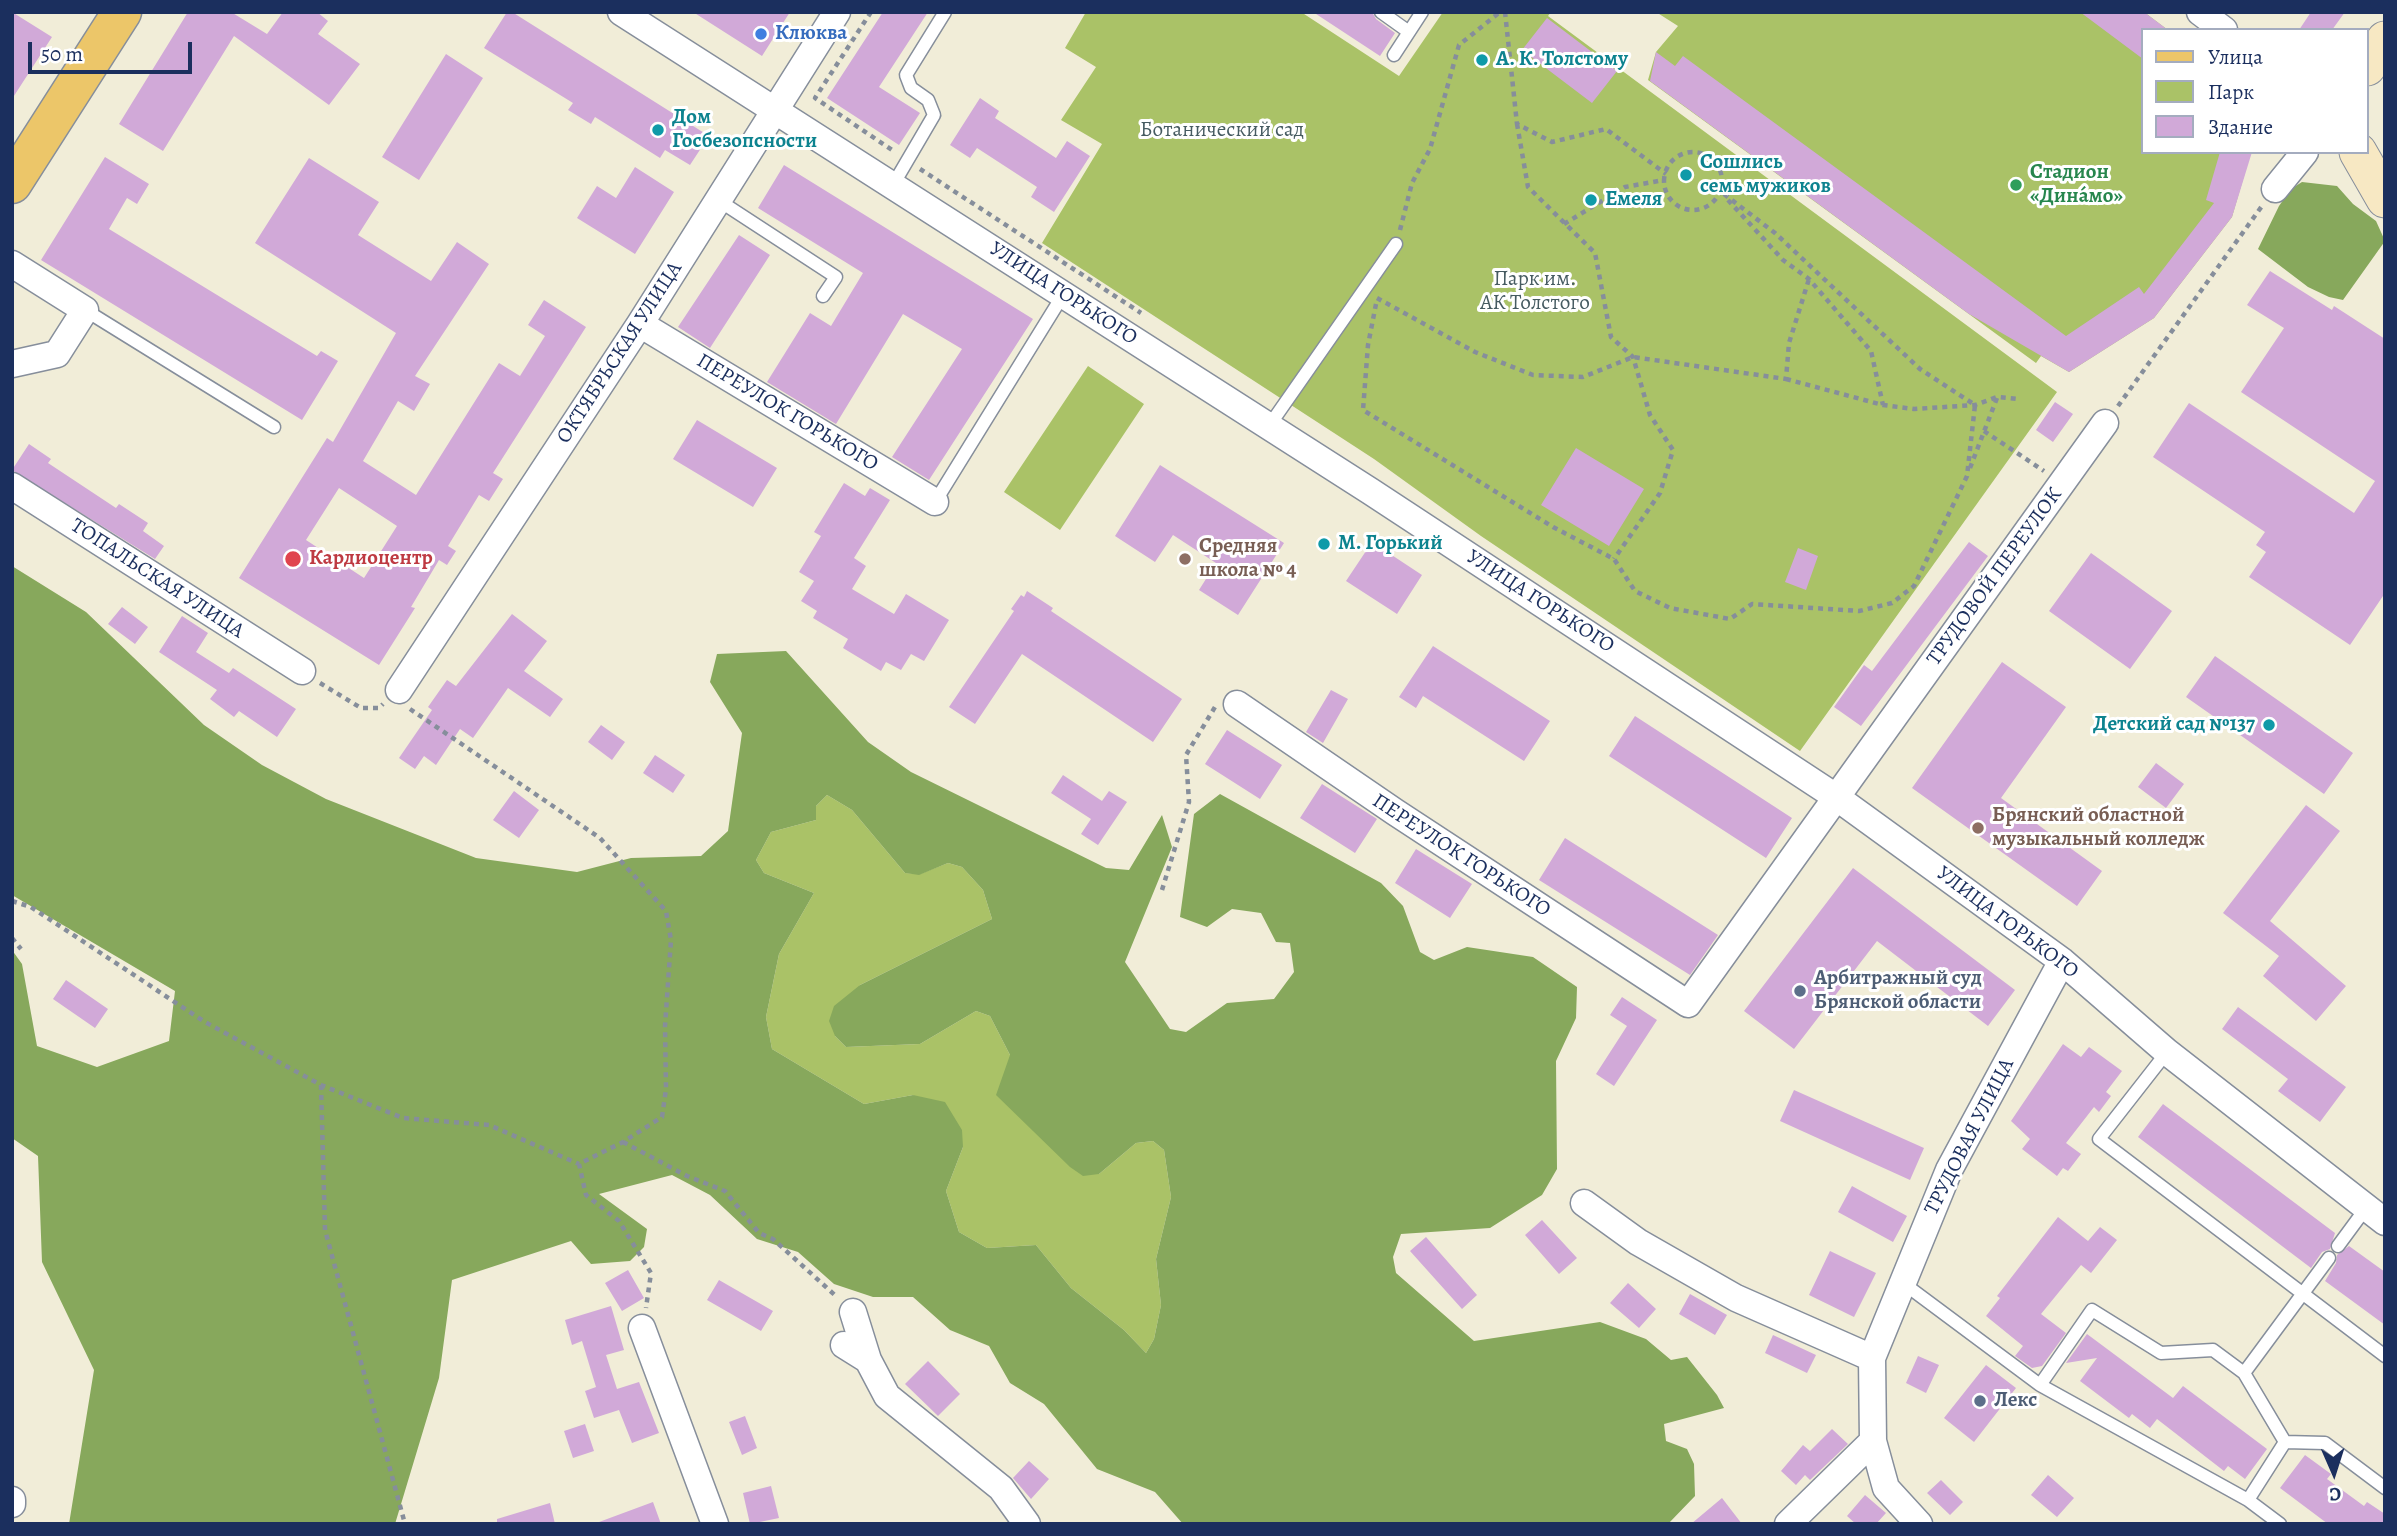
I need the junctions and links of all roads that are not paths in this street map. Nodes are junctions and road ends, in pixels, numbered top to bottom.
1 (122, 12) edge
2 (621, 12) edge
3 (837, 12) edge
4 (945, 12) edge
5 (1381, 12) edge
6 (1422, 12) edge
7 (2200, 12) edge
8 (2221, 28) edge
9 (1409, 32) junction
10 (2385, 40) edge
11 (1394, 55) dead end
12 (2369, 64) edge
13 (776, 109) junction
14 (2303, 154) edge
15 (2359, 154) edge
16 (12, 184) edge
17 (893, 185) junction
18 (2275, 189) road end
19 (2385, 199) edge
20 (718, 200) junction
21 (1396, 244) road end
22 (12, 264) edge
23 (1063, 295) junction
24 (823, 296) dead end
25 (85, 310) junction
26 (640, 324) junction
27 (12, 364) edge
28 (2105, 423) road end
29 (1269, 426) junction
30 (274, 428) dead end
31 (12, 486) edge
32 (935, 502) joint
33 (302, 671) road end
34 (395, 694) road end
35 (1237, 704) road end
36 (1836, 797) junction
37 (2062, 961) junction
38 (1688, 1004) joint
39 (2166, 1052) junction
40 (1584, 1203) dead end
41 (2375, 1215) edge
42 (2338, 1246) dead end
43 (2329, 1258) dead end
44 (1903, 1283) junction
45 (2303, 1294) junction
46 (853, 1312) road end
47 (642, 1328) road end
48 (844, 1345) dead end
49 (2385, 1356) edge
50 (1872, 1358) junction
51 (868, 1360) junction
52 (2244, 1373) junction
53 (2040, 1385) junction
54 (1872, 1441) junction
55 (2285, 1442) junction
56 (2385, 1488) edge
57 (2248, 1500) junction
58 (715, 1524) edge
59 (1027, 1524) edge
60 (1788, 1524) edge
61 (1919, 1524) edge
62 (2280, 1524) edge

1 - 16 main road
2 - 13 street, УЛИЦА ГОРЬКОГО
3 - 13 street, ОКТЯБРЬСКАЯ УЛИЦА
4 - 17 lane
5 - 9 lane
6 - 9 lane
7 - 8 street
9 - 11 lane
10 - 12 main road
13 - 17 street, УЛИЦА ГОРЬКОГО
13 - 20 street, ОКТЯБРЬСКАЯ УЛИЦА
14 - 18 street
15 - 19 main road
17 - 23 street, УЛИЦА ГОРЬКОГО
20 - 24 lane
20 - 26 street, ОКТЯБРЬСКАЯ УЛИЦА
21 - 29 lane
22 - 25 street
23 - 29 street, УЛИЦА ГОРЬКОГО
23 - 32 lane
25 - 27 street
25 - 30 lane
26 - 32 street, ПЕРЕУЛОК ГОРЬКОГО
26 - 34 street, ОКТЯБРЬСКАЯ УЛИЦА
28 - 36 street, ТРУДОВОЙ ПЕРЕУЛОК
29 - 36 street, УЛИЦА ГОРЬКОГО
31 - 33 street, ТОПАЛЬСКАЯ УЛИЦА
35 - 38 street, ПЕРЕУЛОК ГОРЬКОГО
36 - 37 street, УЛИЦА ГОРЬКОГО
36 - 38 street, ТРУДОВОЙ ПЕРЕУЛОК
37 - 39 street, УЛИЦА ГОРЬКОГО
37 - 44 street, ТРУДОВАЯ УЛИЦА
39 - 41 street, УЛИЦА ГОРЬКОГО
39 - 45 lane
40 - 50 street
41 - 42 lane
43 - 45 lane
44 - 50 street, ТРУДОВАЯ УЛИЦА
44 - 53 lane
45 - 49 lane
45 - 52 lane
46 - 51 street
47 - 58 street
48 - 51 street
50 - 54 street, ТРУДОВАЯ УЛИЦА
51 - 59 street
52 - 53 lane
52 - 55 lane
53 - 57 lane
54 - 60 street
54 - 61 street, ТРУДОВАЯ УЛИЦА
55 - 56 lane
55 - 57 lane
57 - 62 lane

